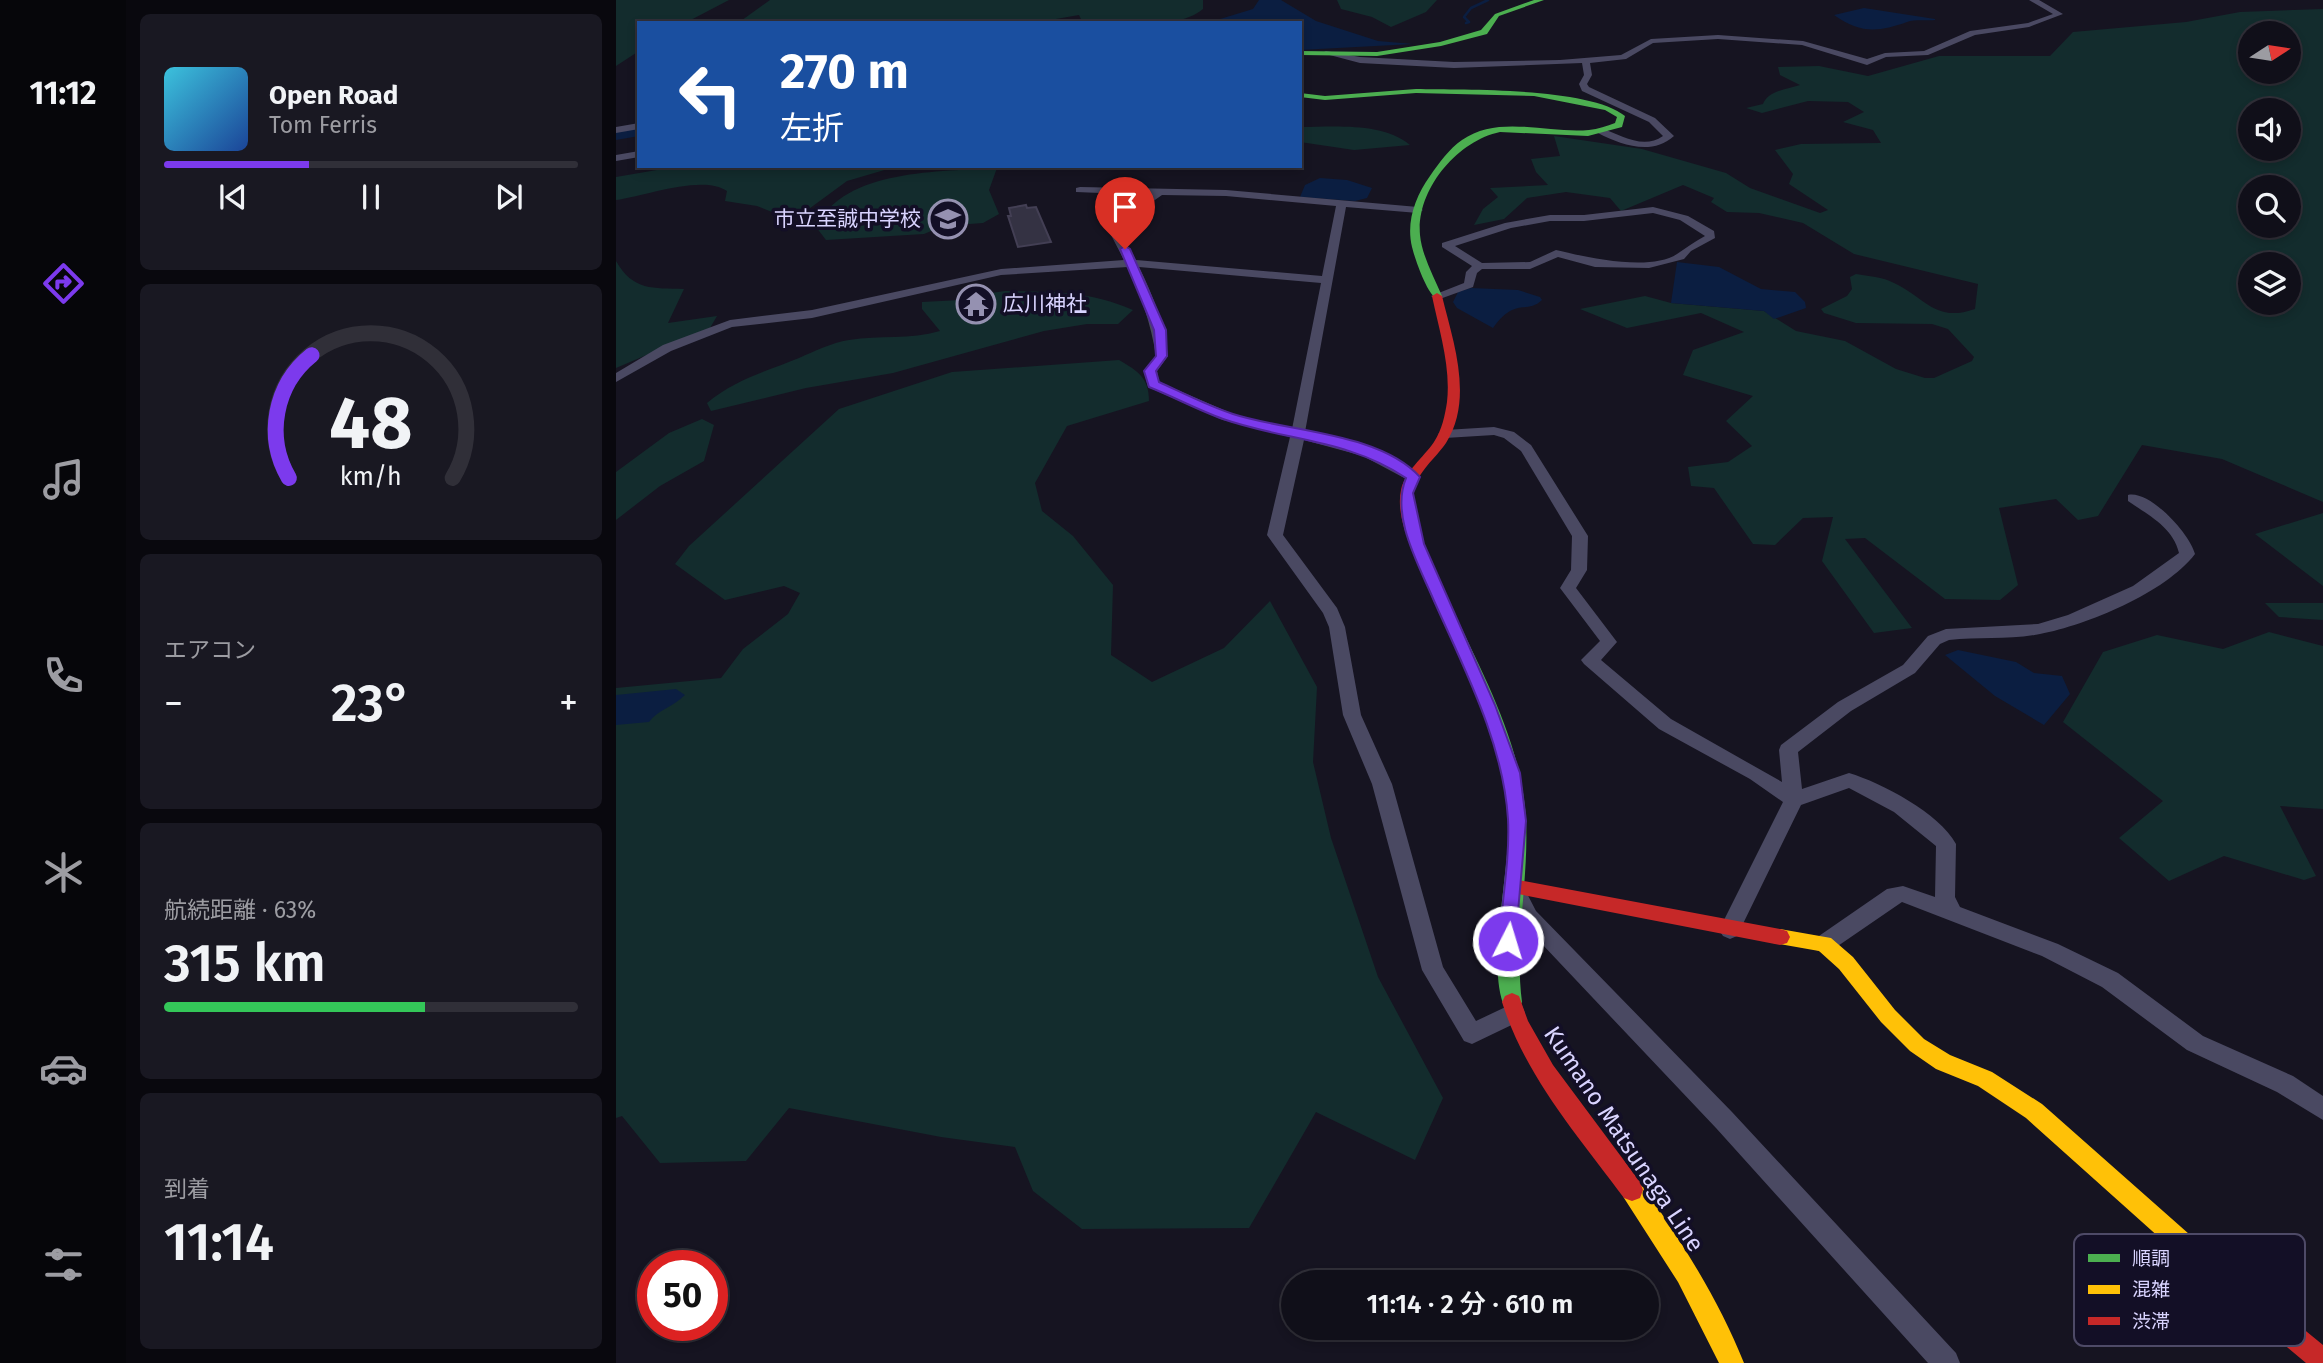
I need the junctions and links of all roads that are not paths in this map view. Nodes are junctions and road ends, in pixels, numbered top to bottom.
1 (1541, 0) edge
2 (2033, 0) edge
3 (1302, 53) edge
4 (1326, 53) junction
5 (1586, 62) junction
6 (1302, 94) edge
7 (1627, 114) junction
8 (637, 126) edge
9 (616, 130) edge
10 (1601, 131) junction
11 (637, 154) edge
12 (616, 158) edge
13 (1080, 190) dead end
14 (1161, 191) junction
15 (1342, 202) junction
16 (1418, 210) junction
17 (1133, 263) junction
18 (1479, 266) junction
19 (1325, 280) junction
20 (1437, 296) junction
21 (616, 378) edge
22 (1445, 434) junction
23 (1298, 435) junction
24 (1413, 477) junction
25 (2133, 498) dead end
26 (1794, 800) junction
27 (1513, 886) junction
28 (1953, 915) junction
29 (1730, 930) junction
30 (1824, 944) junction
31 (1514, 1013) junction
32 (2323, 1109) edge
33 (2171, 1234) edge
34 (2305, 1346) edge
35 (2323, 1361) edge
36 (1732, 1363) edge
37 (1946, 1363) edge

1 - 4 main road
2 - 5 street
3 - 4 main road
4 - 5 street
5 - 7 street
6 - 7 main road
7 - 10 main road
7 - 10 street
8 - 9 street
10 - 16 main road
11 - 12 street
13 - 14 street
14 - 15 street
14 - 17 street
15 - 16 street
15 - 19 street
16 - 20 main road
17 - 19 street
17 - 21 street
17 - 23 street
18 - 18 street
18 - 20 street
19 - 23 street
20 - 22 main road
22 - 24 main road
22 - 26 street
23 - 24 street
23 - 31 street
24 - 27 main road, Kumano Matsunaga Line
25 - 26 street
26 - 28 street
26 - 29 street
27 - 29 main road
27 - 31 main road, Kumano Matsunaga Line
27 - 37 street
28 - 30 street
28 - 32 street
29 - 30 main road
30 - 33 main road
31 - 36 main road, Kumano Matsunaga Line
34 - 35 main road

